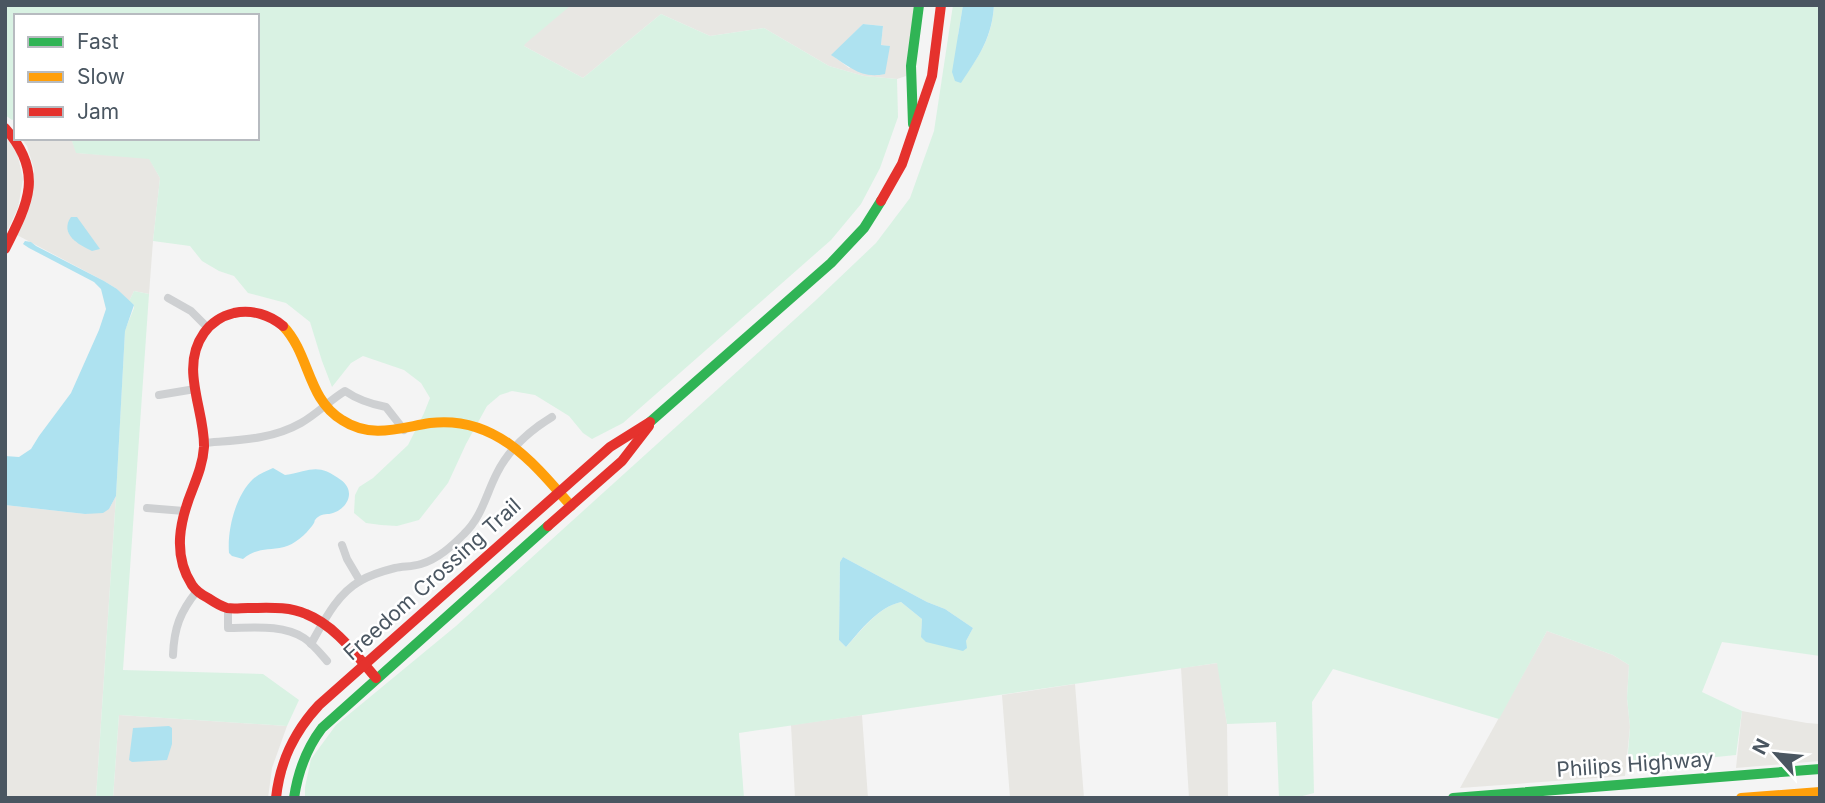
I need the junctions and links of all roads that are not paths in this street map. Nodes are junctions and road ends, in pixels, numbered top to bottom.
1 (919, 5) edge
2 (941, 5) edge
3 (913, 130) junction
4 (14, 140) edge
5 (5, 249) edge
6 (168, 298) dead end
7 (208, 328) junction
8 (195, 389) junction
9 (159, 395) dead end
10 (324, 406) junction
11 (552, 417) dead end
12 (654, 420) junction
13 (404, 430) junction
14 (204, 443) junction
15 (515, 447) junction
16 (559, 492) junction
17 (571, 506) junction
18 (147, 508) dead end
19 (184, 511) junction
20 (342, 545) dead end
21 (360, 581) junction
22 (197, 591) junction
23 (228, 608) junction
24 (323, 624) junction
25 (311, 644) junction
26 (173, 655) dead end
27 (327, 661) dead end
28 (364, 665) junction
29 (376, 678) junction
30 (285, 753) junction
31 (302, 760) junction
32 (1820, 769) edge
33 (1820, 792) edge
34 (276, 798) edge
35 (294, 798) edge
36 (1453, 798) edge
37 (1741, 798) edge

1 - 3 street, Freedom Crossing Trail
2 - 3 street, Freedom Crossing Trail
3 - 12 street, Freedom Crossing Trail
4 - 5 street
6 - 7 street
7 - 8 street
7 - 10 street
8 - 9 street
8 - 14 street
10 - 13 street
10 - 13 street
10 - 14 street
11 - 15 street
12 - 16 street, Freedom Crossing Trail
12 - 17 street, Freedom Crossing Trail
13 - 15 street
14 - 19 street
15 - 16 street
15 - 21 street
16 - 17 street
16 - 28 street, Freedom Crossing Trail
17 - 29 street, Freedom Crossing Trail
18 - 19 street
19 - 22 street
20 - 21 street
21 - 24 street
22 - 23 street
22 - 26 street
23 - 24 street
23 - 25 street
24 - 25 street
24 - 28 street
25 - 27 street
28 - 29 street
28 - 30 street, Freedom Crossing Trail
29 - 31 street, Freedom Crossing Trail
30 - 31 street
30 - 34 street, Freedom Crossing Trail
31 - 35 street, Freedom Crossing Trail
32 - 36 street, Philips Highway
33 - 37 street

